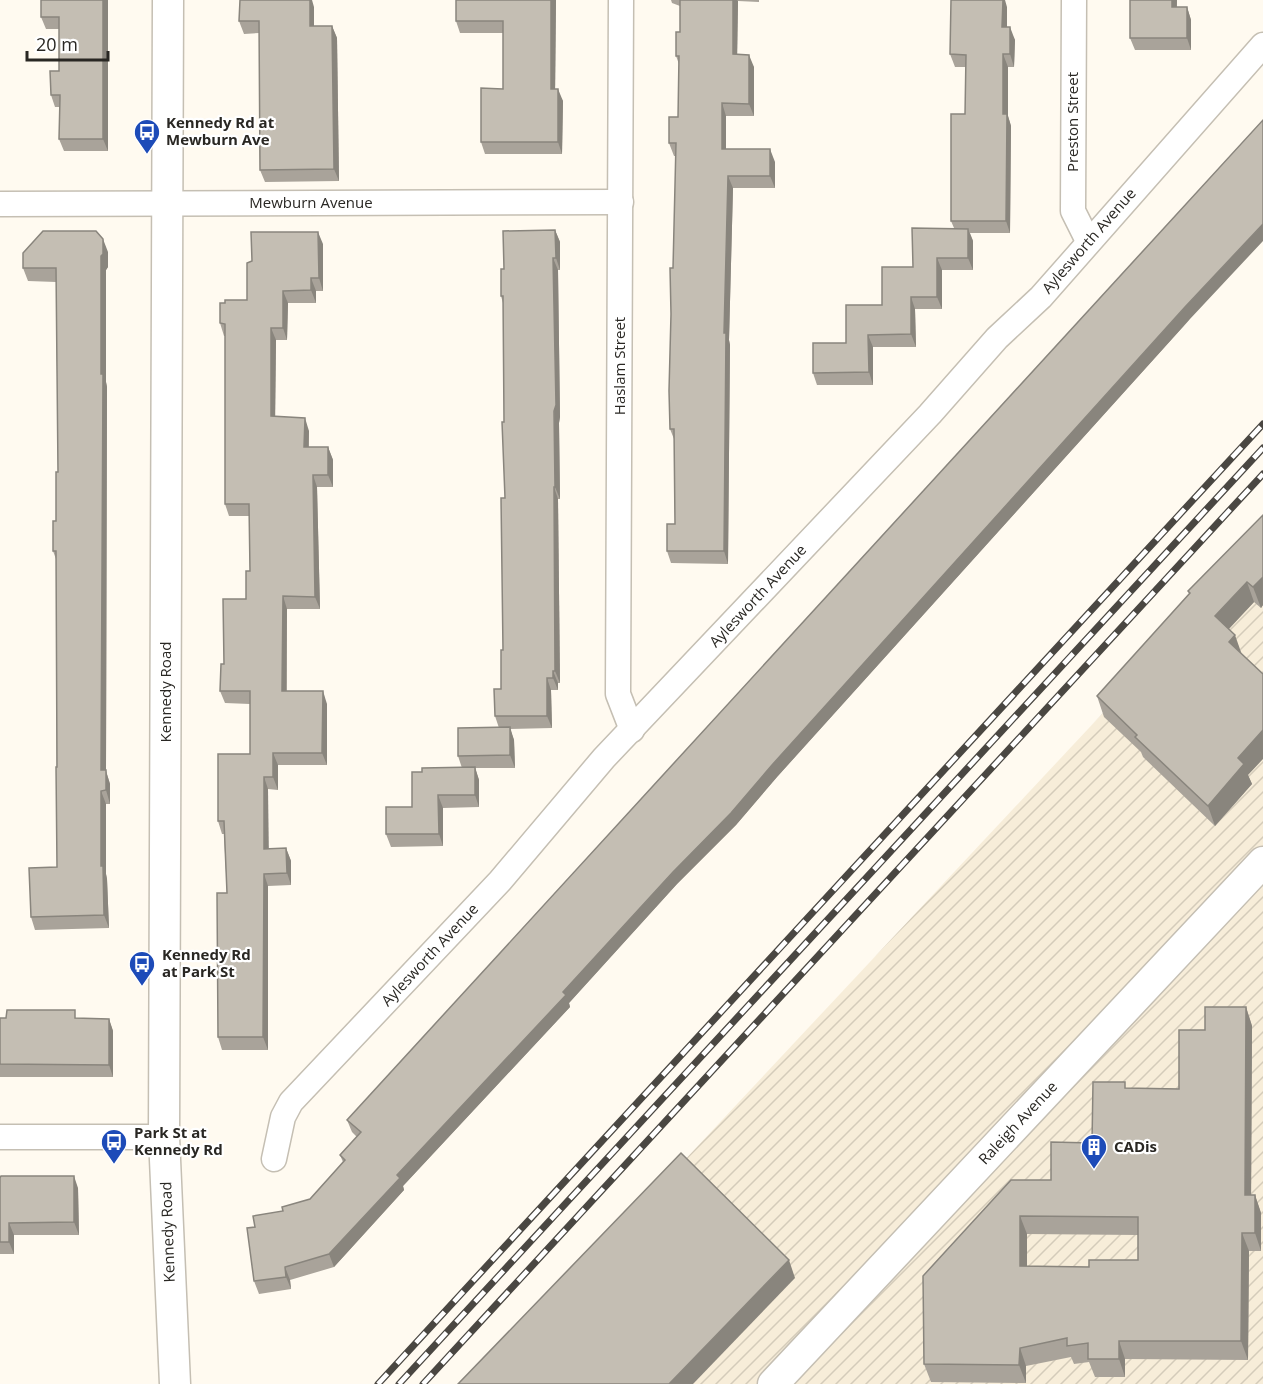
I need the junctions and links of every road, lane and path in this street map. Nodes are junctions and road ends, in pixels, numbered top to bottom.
1 (168, 0) edge
2 (621, 0) edge
3 (1074, 0) edge
4 (1263, 45) edge
5 (621, 202) junction
6 (0, 204) edge
7 (168, 204) junction
8 (1088, 242) junction
9 (632, 730) junction
10 (1263, 862) edge
11 (0, 1137) edge
12 (164, 1137) junction
13 (274, 1159) dead end
14 (174, 1370) edge
15 (773, 1384) edge

1 - 7 street, Kennedy Road
2 - 5 street, Haslam Street
3 - 8 street, Preston Street
4 - 8 street, Aylesworth Avenue
5 - 7 street, Mewburn Avenue
5 - 9 street, Haslam Street
6 - 7 street, Mewburn Avenue
7 - 12 street, Kennedy Road
8 - 9 street, Aylesworth Avenue
9 - 13 street, Aylesworth Avenue
10 - 15 street, Raleigh Avenue
11 - 12 street
12 - 14 street, Kennedy Road

